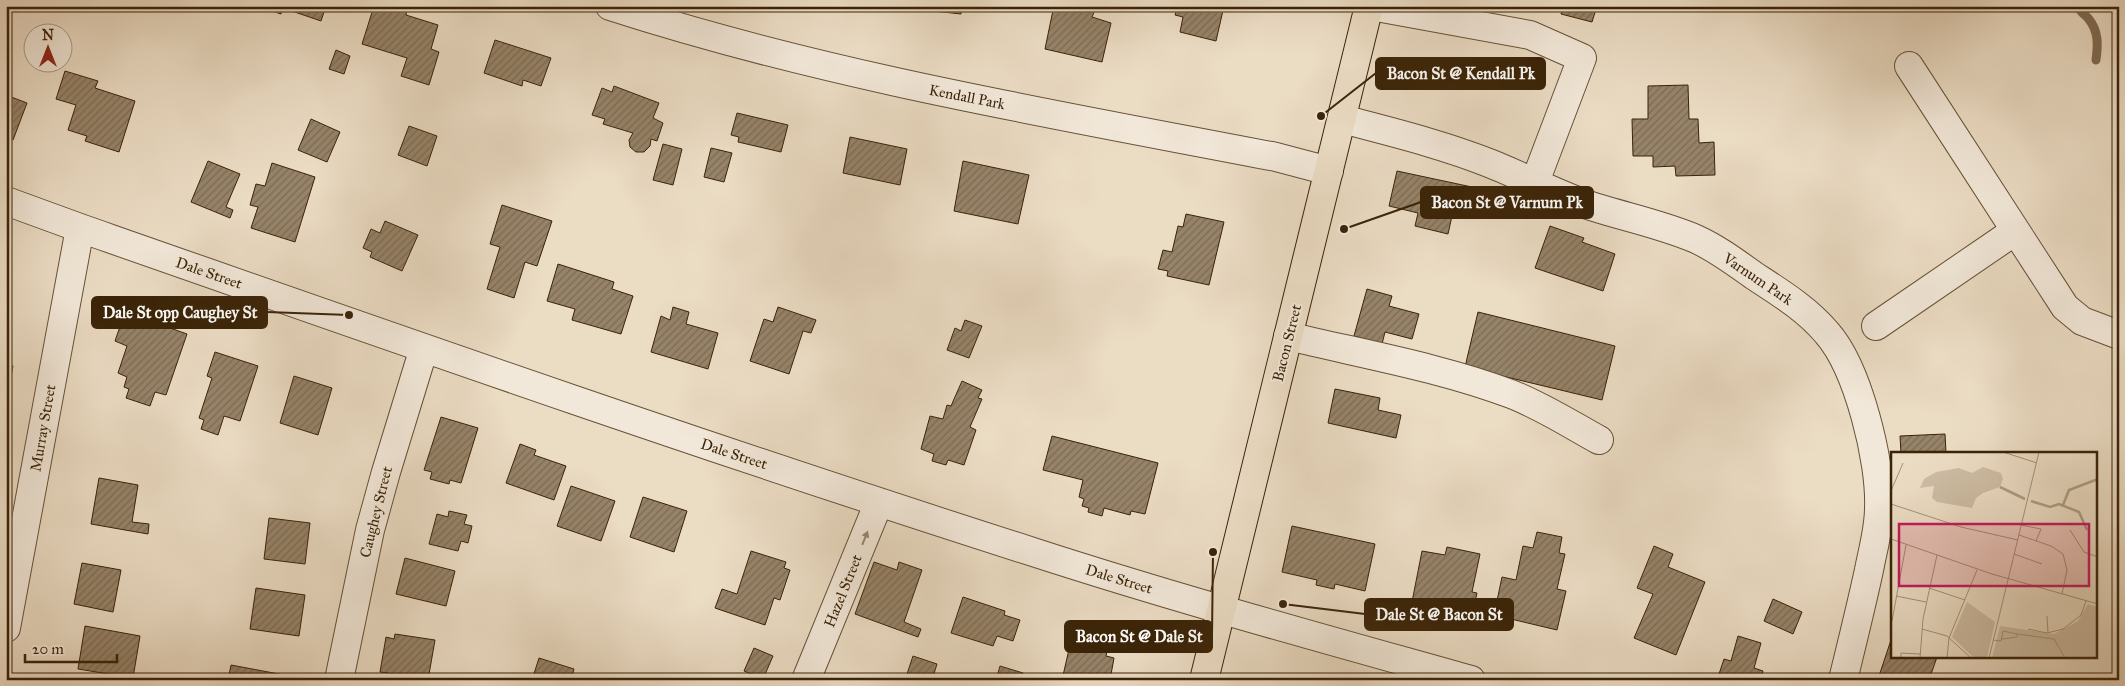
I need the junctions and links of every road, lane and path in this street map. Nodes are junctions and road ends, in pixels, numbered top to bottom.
1 (610, 6) edge
2 (1370, 6) edge
3 (1909, 66) dead end
4 (1342, 120) junction
5 (1329, 171) junction
6 (1535, 182) junction
7 (6, 201) edge
8 (80, 228) junction
9 (2015, 231) junction
10 (1876, 326) dead end
11 (2119, 335) edge
12 (1288, 336) junction
13 (424, 348) junction
14 (1599, 440) dead end
15 (879, 502) junction
16 (1221, 610) junction
17 (6, 628) edge
18 (339, 680) edge
19 (806, 680) edge
20 (1204, 680) edge
21 (1471, 680) edge
22 (1843, 680) edge

1 - 5 street, Kendall Park
2 - 4 main road, Bacon Street
2 - 6 street
3 - 9 street
4 - 5 main road, Bacon Street
4 - 6 street, Varnum Park
5 - 12 main road, Bacon Street
6 - 22 street, Varnum Park
7 - 8 street, Dale Street
8 - 13 street, Dale Street
8 - 17 street, Murray Street
9 - 10 street
9 - 11 street
12 - 14 street
12 - 16 main road, Bacon Street
13 - 15 street, Dale Street
13 - 18 street, Caughey Street
15 - 16 street, Dale Street
19 -> 15 street, Hazel Street
16 - 20 main road, Bacon Street
16 - 21 street, Dale Street

